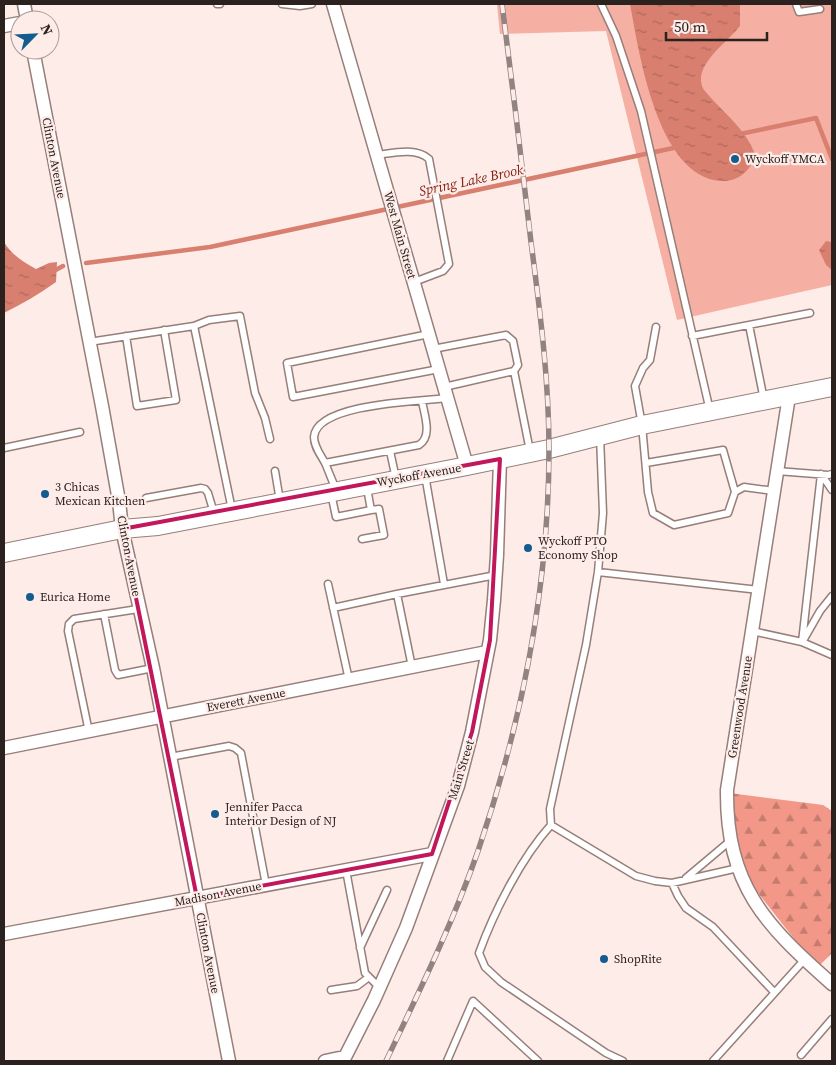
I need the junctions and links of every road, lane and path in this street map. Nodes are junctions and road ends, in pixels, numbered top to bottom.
1 (282, 4) edge
2 (312, 4) edge
3 (333, 4) edge
4 (601, 4) edge
5 (796, 4) edge
6 (820, 9) dead end
7 (35, 60) edge
8 (377, 155) junction
9 (414, 282) junction
10 (810, 314) dead end
11 (749, 325) junction
12 (194, 326) junction
13 (656, 327) dead end
14 (164, 330) junction
15 (429, 334) junction
16 (126, 336) junction
17 (692, 336) junction
18 (90, 342) junction
19 (433, 349) junction
20 (439, 369) junction
21 (514, 371) junction
22 (832, 387) edge
23 (446, 393) junction
24 (789, 396) junction
25 (422, 401) junction
26 (765, 401) junction
27 (710, 412) junction
28 (642, 425) junction
29 (80, 432) dead end
30 (600, 435) junction
31 (270, 439) dead end
32 (4, 448) edge
33 (390, 451) junction
34 (530, 453) junction
35 (500, 459) junction
36 (325, 463) junction
37 (646, 463) junction
38 (467, 466) junction
39 (275, 471) dead end
40 (778, 471) junction
41 (425, 474) junction
42 (821, 474) junction
43 (832, 474) edge
44 (396, 479) junction
45 (366, 484) junction
46 (832, 490) edge
47 (334, 491) junction
48 (774, 491) junction
49 (734, 492) junction
50 (146, 498) dead end
51 (280, 502) junction
52 (371, 510) junction
53 (233, 511) junction
54 (215, 515) junction
55 (122, 529) junction
56 (362, 539) dead end
57 (4, 553) edge
58 (598, 572) junction
59 (496, 575) junction
60 (328, 584) dead end
61 (444, 584) junction
62 (759, 590) junction
63 (397, 594) junction
64 (832, 596) edge
65 (333, 608) junction
66 (138, 609) junction
67 (104, 614) junction
68 (752, 631) junction
69 (802, 642) junction
70 (487, 652) junction
71 (832, 655) edge
72 (412, 667) junction
73 (153, 668) junction
74 (349, 680) junction
75 (162, 717) junction
76 (89, 732) junction
77 (4, 748) edge
78 (170, 757) junction
79 (551, 825) junction
80 (730, 842) junction
81 (432, 854) junction
82 (738, 868) junction
83 (346, 870) junction
84 (685, 879) junction
85 (672, 883) junction
86 (266, 885) junction
87 (387, 890) dead end
88 (197, 898) junction
89 (4, 934) edge
90 (360, 949) junction
91 (805, 959) junction
92 (369, 977) junction
93 (832, 984) edge
94 (379, 987) junction
95 (331, 990) dead end
96 (774, 992) junction
97 (832, 1019) edge
98 (801, 1055) dead end
99 (344, 1059) edge
100 (229, 1061) edge
101 (325, 1061) edge
102 (446, 1061) edge
103 (538, 1061) edge
104 (623, 1061) edge
105 (713, 1061) edge

1 - 2 lane
3 - 8 street, West Main Street
4 - 17 lane
5 - 6 lane
7 - 18 street, Clinton Avenue
8 - 9 street, West Main Street
8 - 9 lane
9 - 15 street, West Main Street
10 - 11 lane
11 - 17 lane
11 - 26 lane
12 - 14 lane
12 - 31 lane
12 - 53 lane
13 - 28 lane
14 - 16 lane
14 - 16 lane
15 - 19 street, West Main Street
15 - 20 lane
16 - 18 lane
17 - 27 lane
18 - 55 street, Clinton Avenue
19 - 20 street, West Main Street
19 - 21 lane
20 - 23 street, West Main Street
21 - 23 lane
21 - 34 lane
22 - 24 main road, Wyckoff Avenue
23 - 25 lane
23 - 38 street, West Main Street
24 - 26 main road, Wyckoff Avenue
24 - 40 street, Greenwood Avenue
25 - 33 lane
25 - 36 lane
26 - 27 main road, Wyckoff Avenue
27 - 28 main road, Wyckoff Avenue
28 - 30 main road, Wyckoff Avenue
28 - 37 lane
29 - 32 lane
30 - 34 main road, Wyckoff Avenue
30 - 58 lane
33 - 36 lane
33 - 44 lane
34 - 35 main road, Wyckoff Avenue
35 - 38 main road, Wyckoff Avenue
35 - 59 street, Main Street
36 - 47 lane
37 - 49 lane
37 - 49 lane
38 - 41 main road, Wyckoff Avenue
39 - 51 lane
40 - 42 lane
40 - 48 street, Greenwood Avenue
41 - 44 main road, Wyckoff Avenue
41 - 61 lane
42 - 43 lane
42 - 46 lane
42 - 69 lane
44 - 45 main road, Wyckoff Avenue
45 - 47 main road, Wyckoff Avenue
45 - 52 lane
47 - 51 main road, Wyckoff Avenue
47 - 52 lane
48 - 49 lane
48 - 62 street, Greenwood Avenue
50 - 54 lane
51 - 53 main road, Wyckoff Avenue
52 - 56 lane
53 - 54 main road, Wyckoff Avenue
54 - 55 main road, Wyckoff Avenue
55 - 57 main road, Wyckoff Avenue
55 - 66 street, Clinton Avenue
58 - 62 lane
58 - 79 lane
59 - 61 lane
59 - 70 street, Main Street
60 - 65 lane
61 - 63 lane
62 - 68 street, Greenwood Avenue
63 - 65 lane
63 - 72 lane
64 - 69 lane
65 - 74 lane
66 - 67 lane
66 - 73 street, Clinton Avenue
67 - 73 lane
67 - 76 lane
68 - 69 lane
68 - 80 street, Greenwood Avenue
69 - 71 lane
70 - 72 street, Everett Avenue
70 - 81 street, Main Street
72 - 74 street, Everett Avenue
73 - 75 street, Clinton Avenue
74 - 75 street, Everett Avenue
75 - 76 street, Everett Avenue
75 - 78 street, Clinton Avenue
76 - 77 street, Everett Avenue
78 - 86 lane
78 - 88 street, Clinton Avenue
79 - 85 lane
79 - 104 lane
80 - 82 street, Greenwood Avenue
80 - 84 lane
81 - 83 street, Madison Avenue
81 - 94 street, Main Street
82 - 84 lane
82 - 91 street, Greenwood Avenue
83 - 86 street, Madison Avenue
83 - 90 lane
84 - 85 lane
85 - 96 lane
86 - 88 street, Madison Avenue
87 - 90 lane
88 - 89 street, Madison Avenue
88 - 100 street, Clinton Avenue
90 - 92 lane
91 - 93 street, Greenwood Avenue
91 - 96 lane
92 - 94 lane
92 - 95 lane
94 - 99 street, Main Street
96 - 105 lane
97 - 98 lane
99 - 101 street
102 - 103 lane

